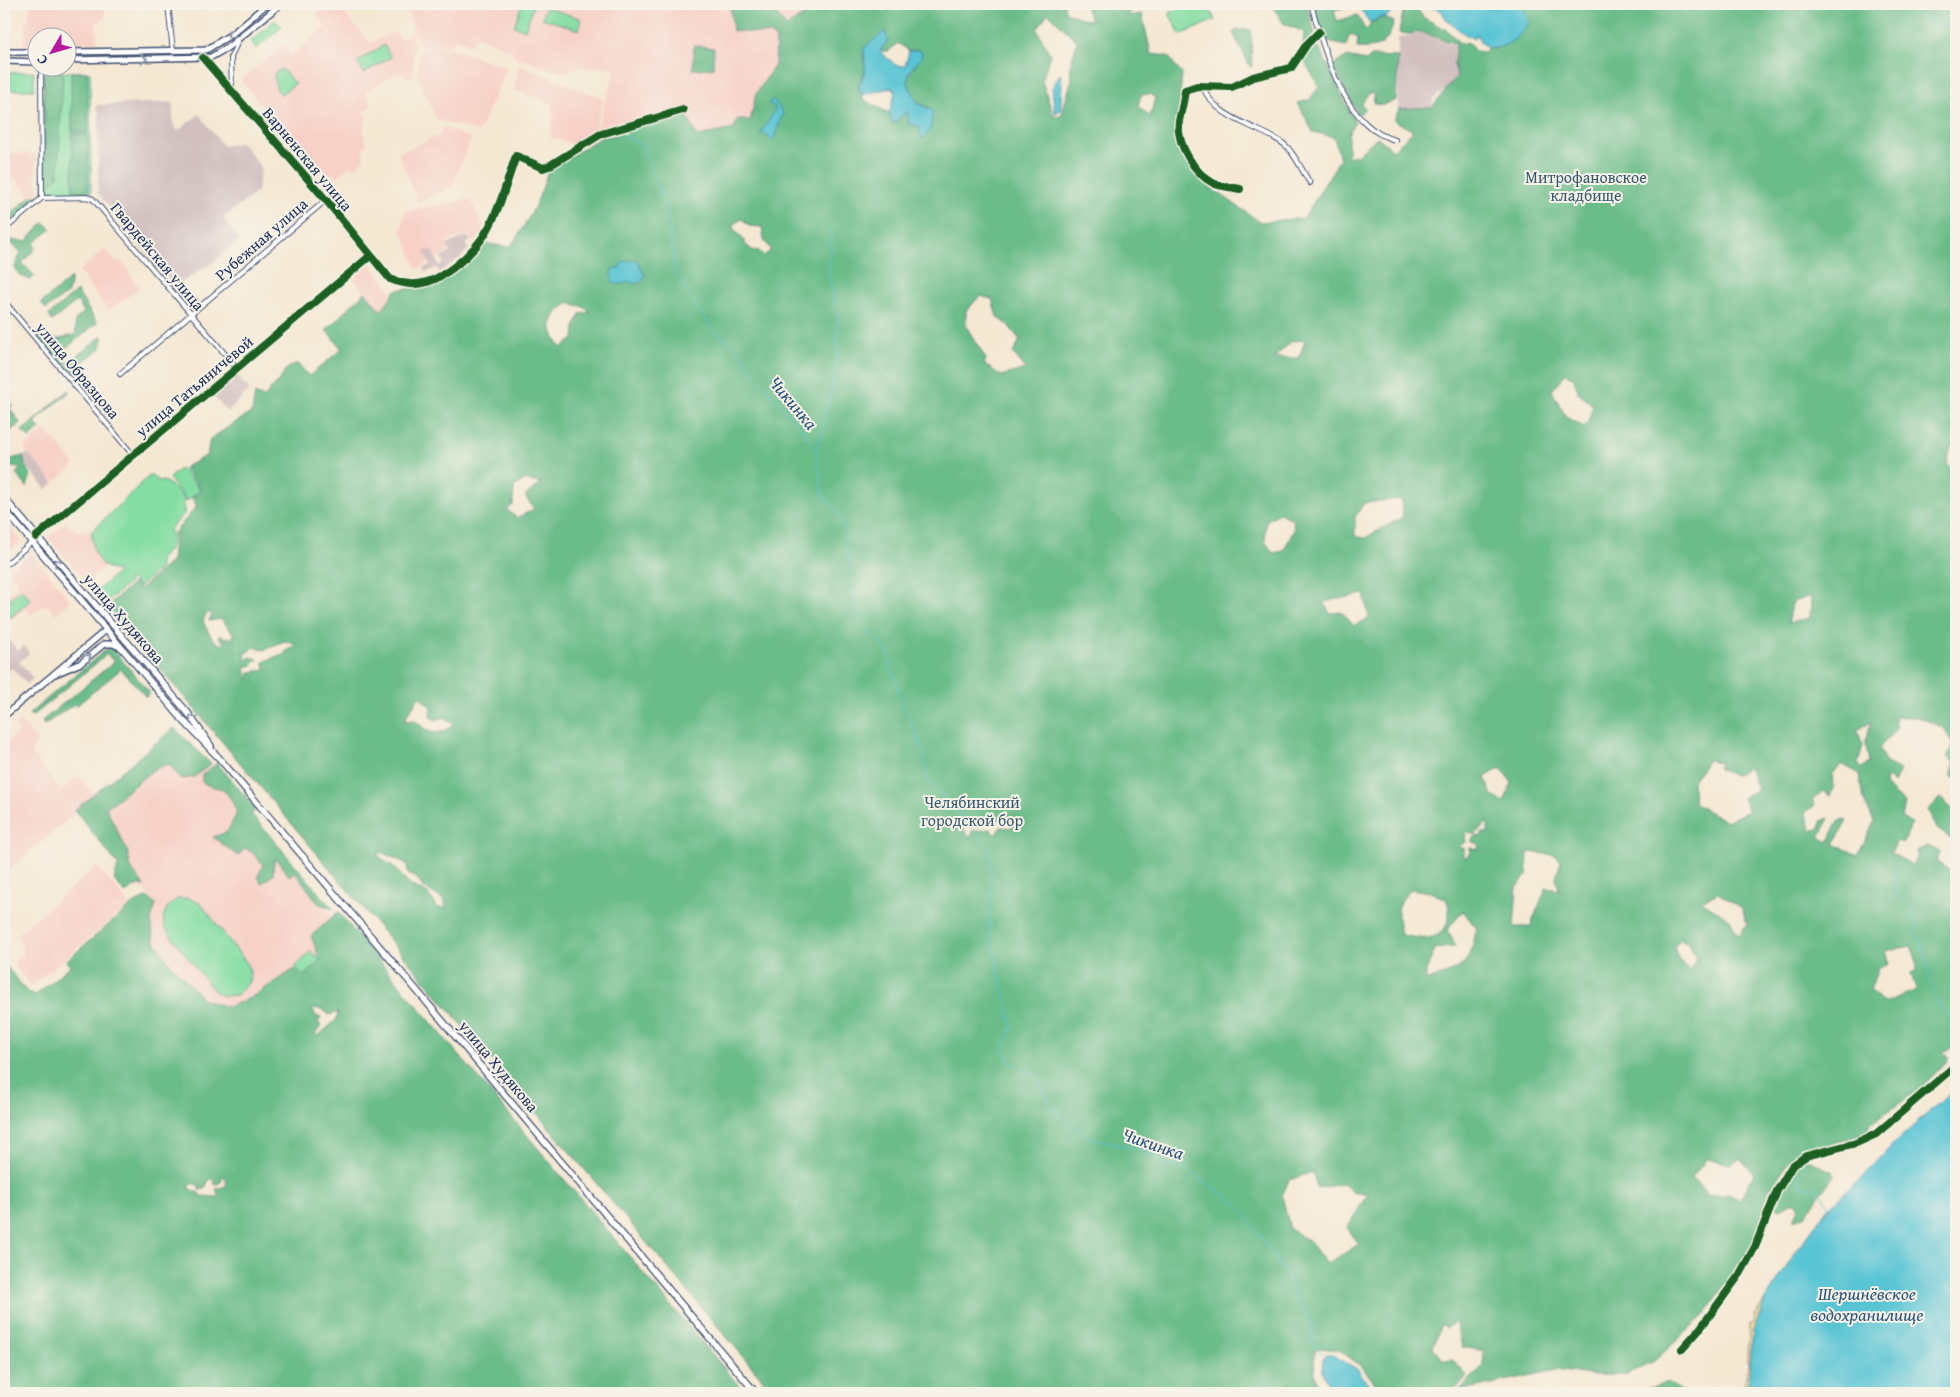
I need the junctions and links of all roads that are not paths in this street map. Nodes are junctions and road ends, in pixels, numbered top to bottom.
1 (168, 4) edge
2 (267, 4) edge
3 (282, 4) edge
4 (1311, 4) edge
5 (1319, 32) junction
6 (239, 39) junction
7 (4, 52) edge
8 (28, 52) edge
9 (78, 52) edge
10 (173, 52) junction
11 (203, 58) junction
12 (78, 60) edge
13 (4, 62) edge
14 (28, 62) edge
15 (41, 78) edge
16 (1203, 87) junction
17 (232, 92) junction
18 (683, 110) dead end
19 (1395, 140) dead end
20 (1310, 183) dead end
21 (1240, 189) dead end
22 (42, 198) junction
23 (326, 200) junction
24 (4, 230) edge
25 (370, 256) junction
26 (4, 302) edge
27 (192, 315) junction
28 (237, 368) junction
29 (120, 374) dead end
30 (133, 455) junction
31 (4, 498) edge
32 (4, 509) edge
33 (34, 539) junction
34 (4, 566) edge
35 (111, 625) junction
36 (106, 630) junction
37 (122, 648) junction
38 (52, 675) junction
39 (4, 716) edge
40 (219, 758) junction
41 (1956, 1065) edge
42 (1682, 1349) dead end
43 (756, 1393) edge

1 - 10 street
2 -> 10 main road
3 - 6 main road
4 - 5 street
5 - 16 street
5 - 19 street
6 - 11 main road
6 - 17 street
7 - 8 main road
9 - 10 main road
12 -> 11 main road
11 - 17 street, Варненская улица
13 - 14 main road
15 - 22 street
16 - 20 street
16 - 21 street
17 - 23 street, Варненская улица
18 - 25 street, Варненская улица
22 - 24 street
22 - 27 street, Гвардейская улица
23 - 25 street, Варненская улица
23 - 27 street, Рубежная улица
25 - 28 street, улица Татьяничевой
26 - 30 street, улица Образцова
27 - 28 street, Гвардейская улица
27 - 29 street, Рубежная улица
28 - 30 street, улица Татьяничевой
30 - 33 street, улица Татьяничевой
31 - 33 main road, улица Худякова
32 - 33 main road, улица Худякова
33 - 34 street, улица Татьяничевой
35 -> 33 main road, улица Худякова
33 - 36 main road, улица Худякова
35 - 36 main road
40 -> 35 main road, улица Худякова
36 - 37 main road, улица Худякова
36 - 38 main road
38 -> 37 main road
37 - 40 main road, улица Худякова
38 - 39 main road
40 - 43 main road, улица Худякова
41 - 42 street

